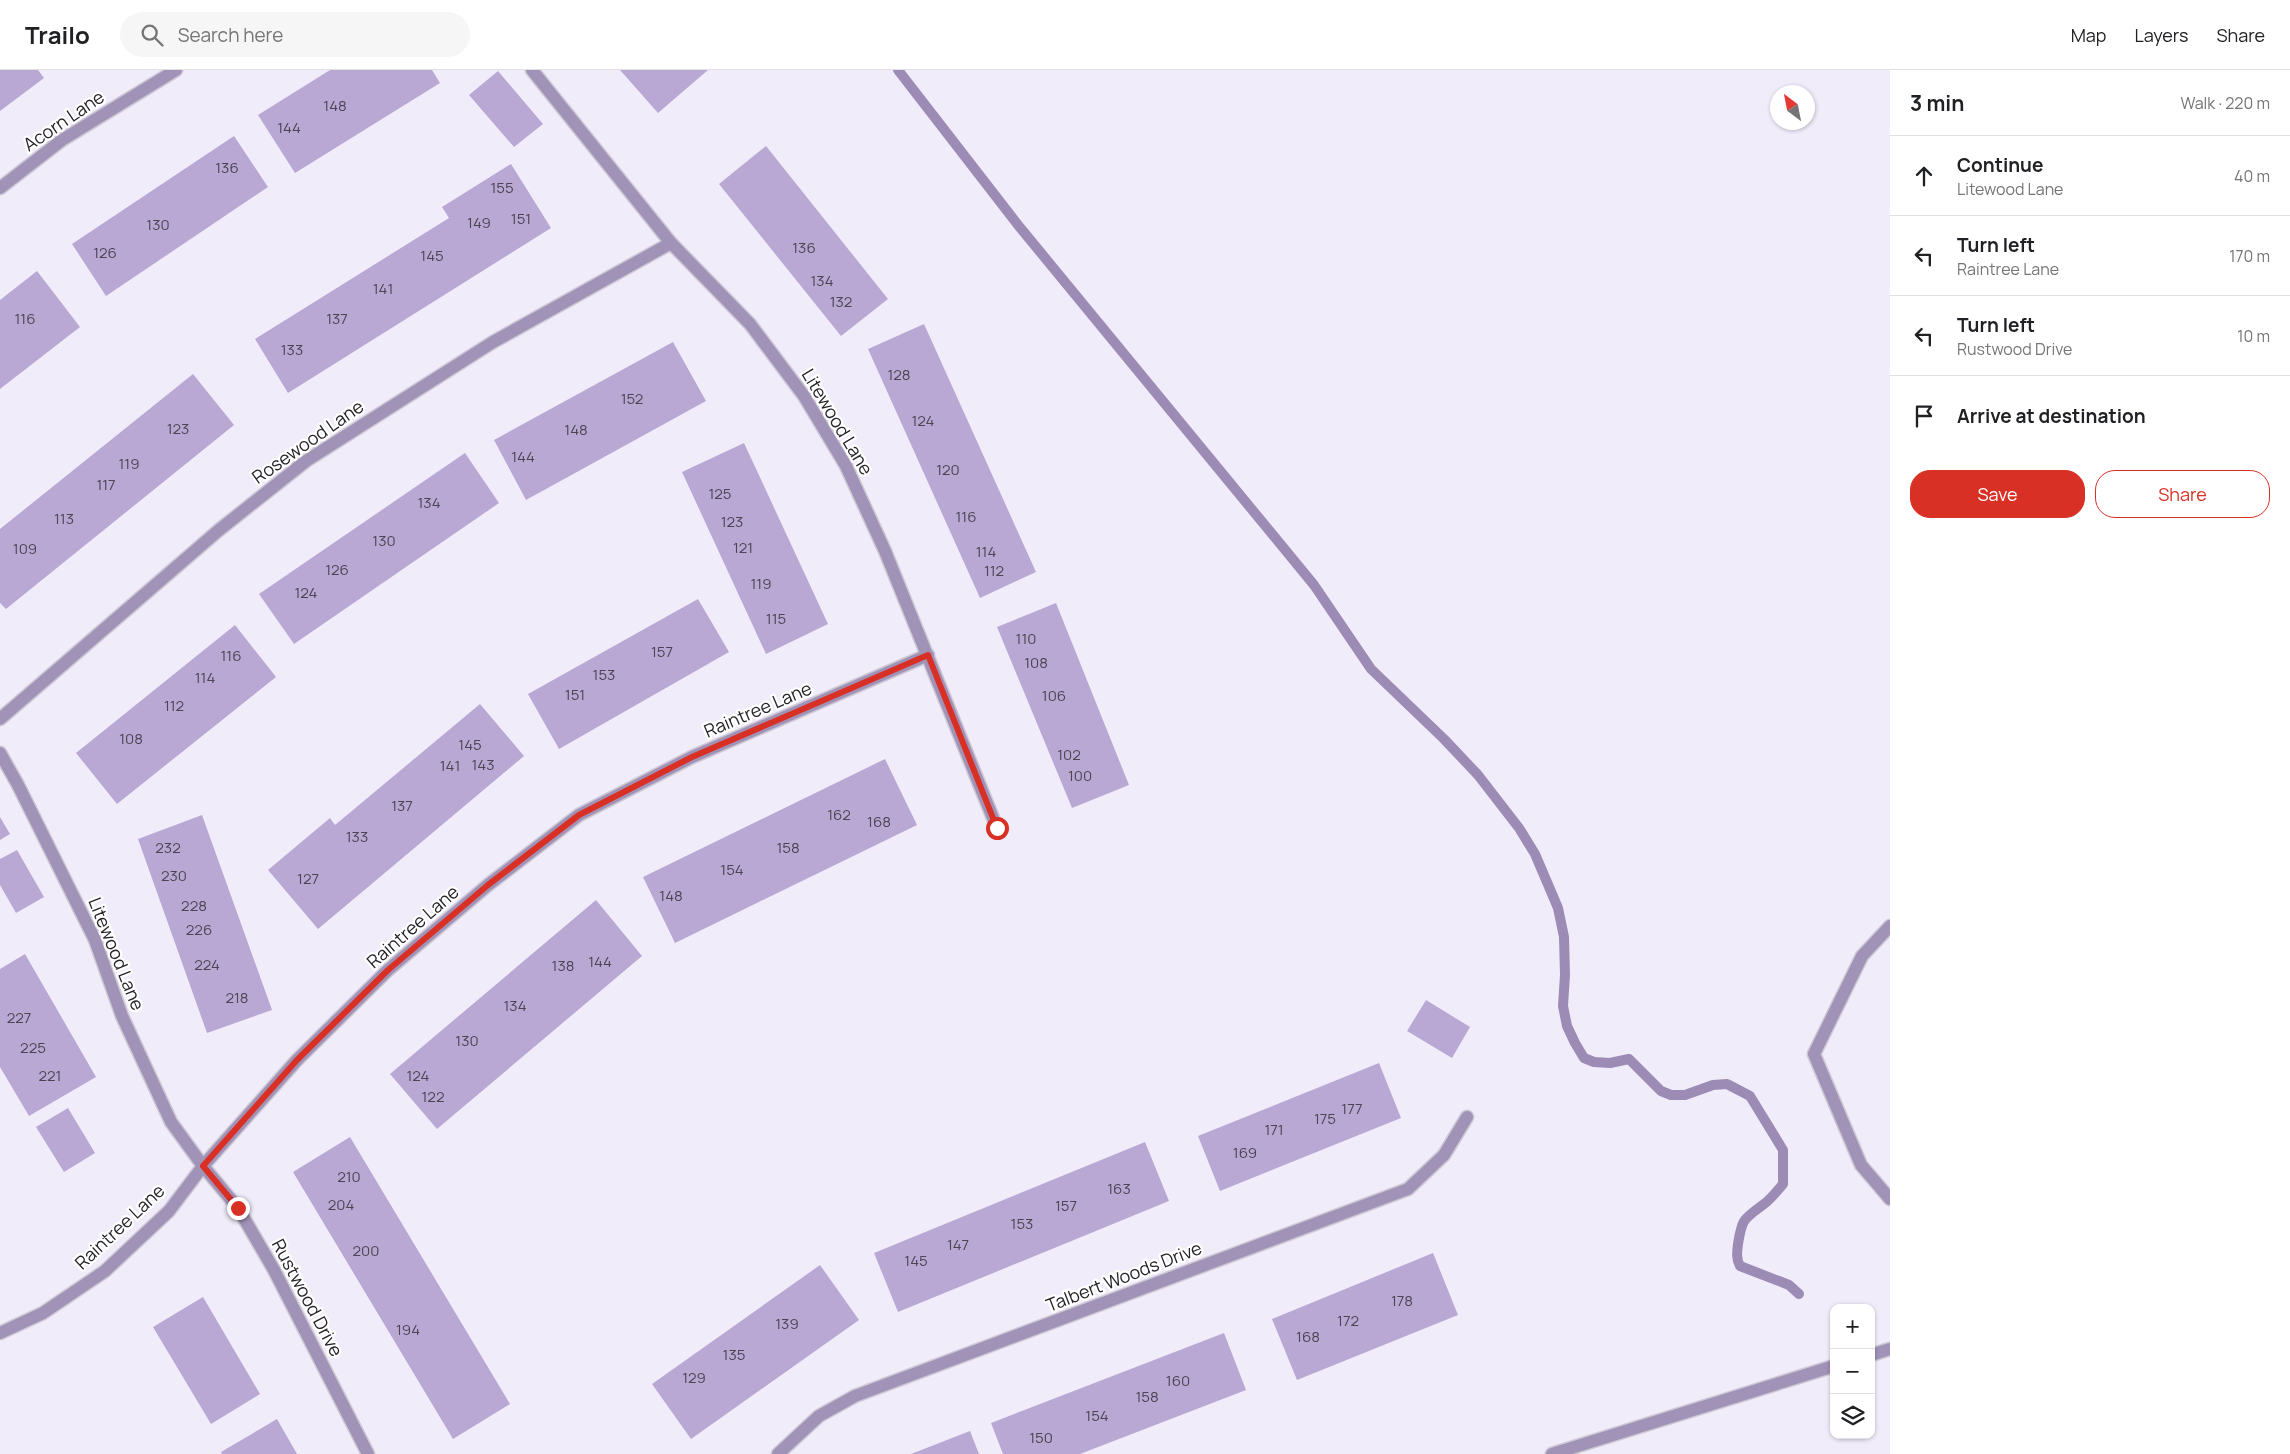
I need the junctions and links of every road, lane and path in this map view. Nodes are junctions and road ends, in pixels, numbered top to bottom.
1 (176, 70) edge
2 (532, 70) edge
3 (0, 188) edge
4 (671, 243) junction
5 (928, 655) junction
6 (0, 719) edge
7 (0, 753) edge
8 (997, 828) dead end
9 (1890, 926) edge
10 (1467, 1116) dead end
11 (203, 1166) junction
12 (1890, 1199) edge
13 (0, 1333) edge
14 (1890, 1349) edge
15 (1875, 1353) edge
16 (1830, 1367) edge
17 (368, 1454) edge
18 (778, 1454) edge
19 (1552, 1454) edge

1 - 3 street, Acorn Lane
2 - 4 street, Litewood Lane
4 - 5 street, Litewood Lane
4 - 6 street, Rosewood Lane
5 - 8 street, Litewood Lane
5 - 11 street, Raintree Lane
7 - 11 street, Litewood Lane
9 - 12 street
10 - 18 street, Talbert Woods Drive
11 - 13 street, Raintree Lane
11 - 17 street, Rustwood Drive
14 - 15 street
16 - 19 street

